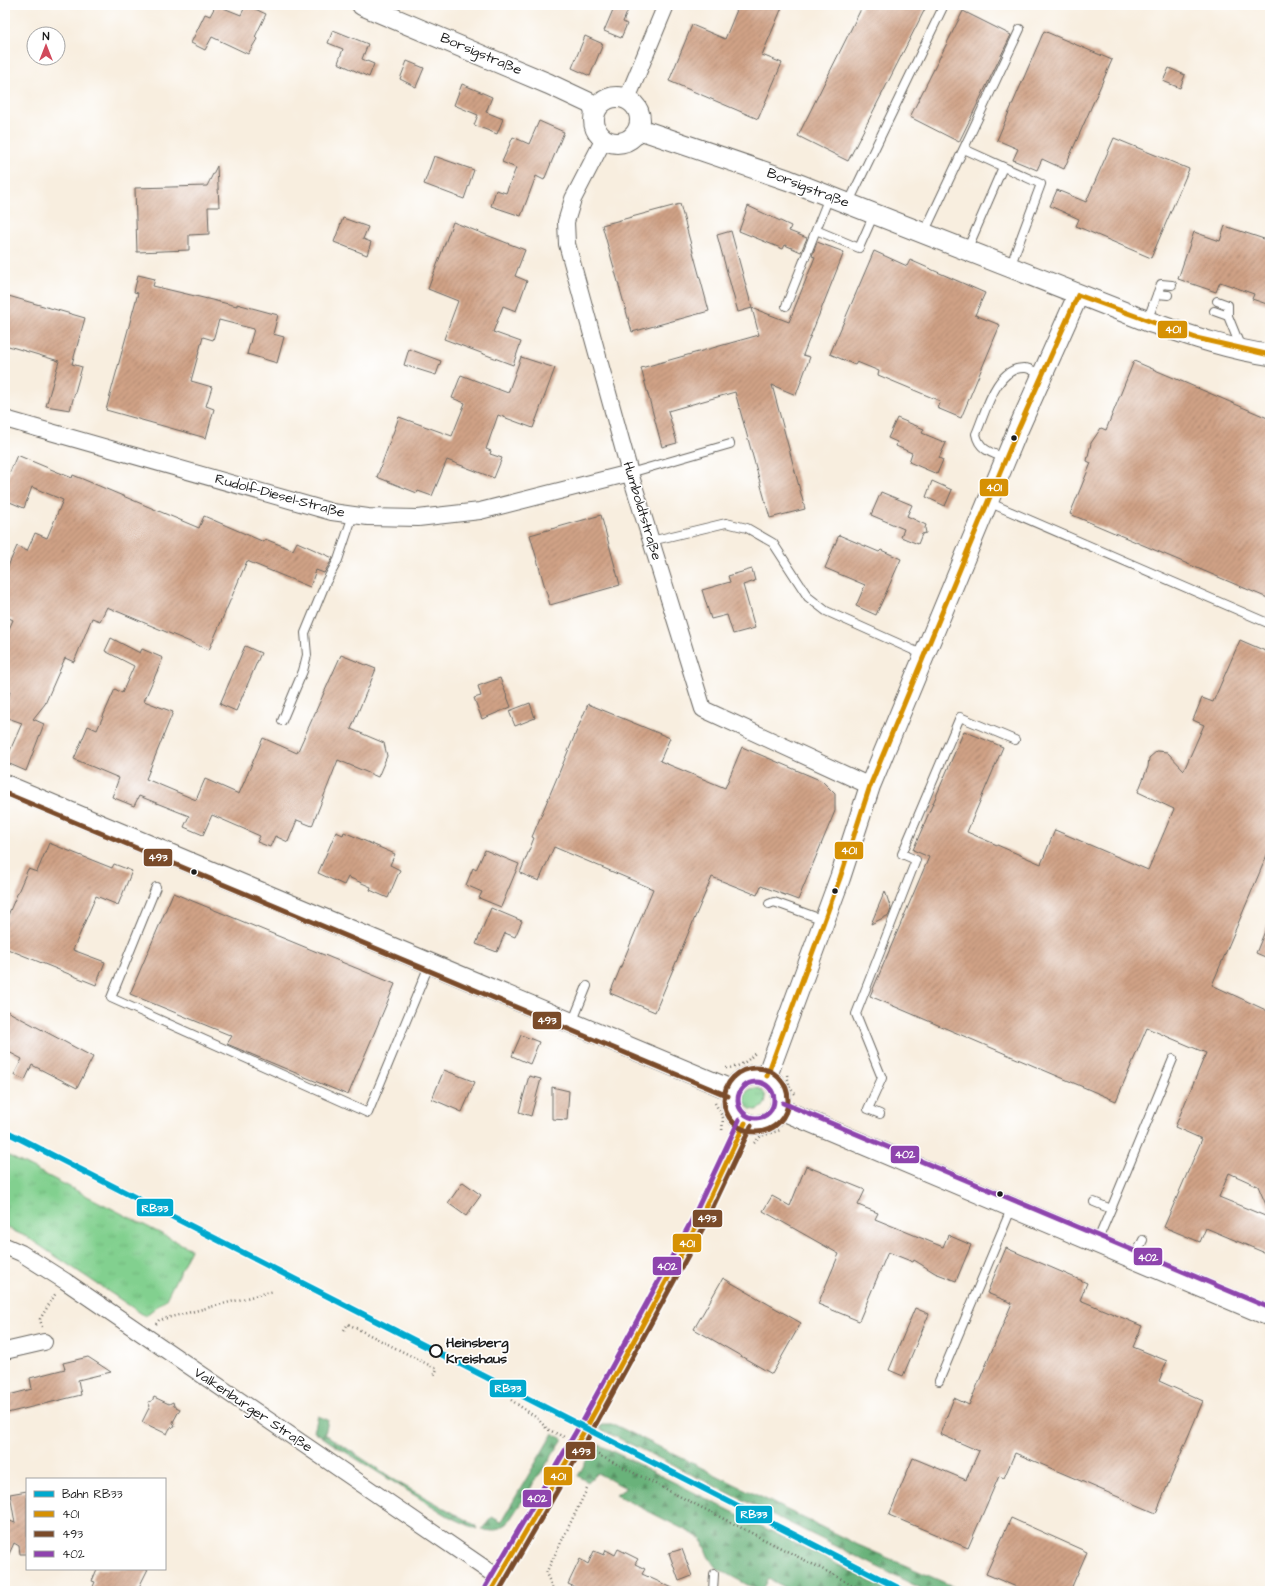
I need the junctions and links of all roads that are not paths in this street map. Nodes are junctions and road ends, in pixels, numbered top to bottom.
1 (362, 5) edge
2 (666, 5) edge
3 (944, 5) edge
4 (1020, 29) dead end
5 (627, 99) junction
6 (598, 107) junction
7 (639, 129) junction
8 (604, 139) junction
9 (964, 149) junction
10 (1003, 167) junction
11 (829, 196) junction
12 (848, 204) junction
13 (874, 214) junction
14 (816, 230) junction
15 (924, 233) junction
16 (967, 251) junction
17 (1009, 267) junction
18 (1172, 285) dead end
19 (1078, 294) junction
20 (1157, 294) junction
21 (1168, 295) dead end
22 (1217, 301) dead end
23 (786, 306) dead end
24 (1214, 311) dead end
25 (1228, 316) junction
26 (1147, 321) junction
27 (1242, 351) junction
28 (1270, 355) edge
29 (1042, 375) junction
30 (5, 419) edge
31 (730, 444) dead end
32 (1006, 458) junction
33 (630, 473) junction
34 (988, 502) junction
35 (353, 515) junction
36 (651, 541) junction
37 (1270, 624) edge
38 (925, 655) junction
39 (282, 721) dead end
40 (1015, 740) dead end
41 (5, 785) edge
42 (870, 786) junction
43 (156, 888) dead end
44 (769, 904) dead end
45 (825, 920) junction
46 (430, 963) junction
47 (587, 986) dead end
48 (572, 1023) junction
49 (1172, 1059) dead end
50 (767, 1076) junction
51 (731, 1090) junction
52 (780, 1110) junction
53 (880, 1114) dead end
54 (745, 1123) junction
55 (1094, 1202) dead end
56 (1012, 1207) junction
57 (1110, 1209) junction
58 (1144, 1240) dead end
59 (1096, 1243) junction
60 (5, 1246) edge
61 (1134, 1259) junction
62 (1270, 1316) edge
63 (44, 1342) road end
64 (5, 1351) edge
65 (939, 1381) dead end
66 (714, 1574) dead end
67 (495, 1584) edge
68 (713, 1591) edge

1 - 6 street, Borsigstraße
2 - 5 street
3 - 12 lane
4 - 9 lane
5 - 6 street
5 - 7 street
6 - 8 street
7 - 8 street
7 - 11 street, Borsigstraße
8 - 33 street, Humboldtstraße
9 - 10 lane
9 - 15 lane
10 - 16 lane
10 - 17 lane
11 - 12 street, Borsigstraße
11 - 14 lane
12 - 13 street, Borsigstraße
13 - 14 lane
13 - 15 street, Borsigstraße
14 - 23 lane
15 - 16 street, Borsigstraße
16 - 17 street, Borsigstraße
17 - 19 street, Borsigstraße
18 - 20 lane
19 - 26 street, Borsigstraße
19 - 29 street
20 - 21 lane
20 - 26 lane
22 - 25 lane
24 - 25 lane
25 - 27 lane
26 - 27 street, Borsigstraße
27 - 28 street, Borsigstraße
29 - 32 street
29 - 32 lane
30 - 35 street, Rudolf-Diesel-Straße
31 - 33 lane
32 - 34 street
33 - 35 street, Rudolf-Diesel-Straße
33 - 36 street, Humboldtstraße
34 - 37 lane
34 - 38 street
35 - 39 lane
36 - 38 lane
36 - 42 street, Humboldtstraße
38 - 42 street
40 - 53 lane
41 - 46 street
42 - 45 street
43 - 46 lane
44 - 45 lane
45 - 50 street
46 - 48 street
47 - 48 lane
48 - 51 street
49 - 57 lane
50 - 51 street
50 - 52 street
51 - 54 street
52 - 54 street
52 - 56 street
54 - 67 street
55 - 57 lane
56 - 59 street
56 - 65 lane
57 - 59 lane
58 - 61 lane
59 - 61 street
60 - 67 street, Valkenburger Straße
61 - 62 street
63 - 64 street
66 - 68 lane

